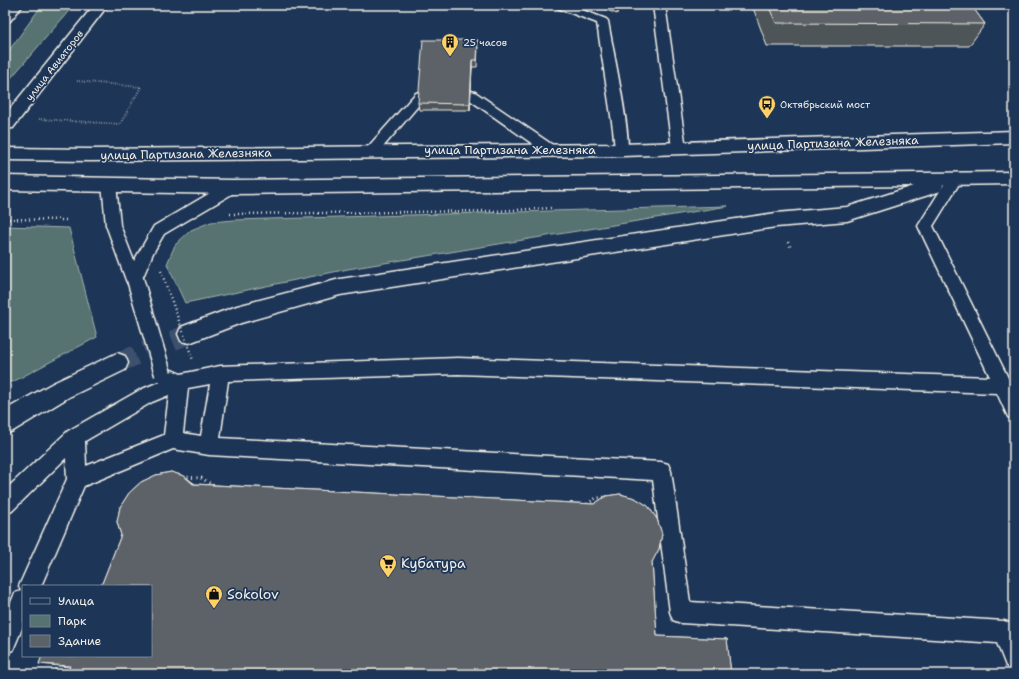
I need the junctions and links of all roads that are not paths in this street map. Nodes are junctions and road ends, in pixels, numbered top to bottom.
1 (101, 5) edge
2 (559, 5) edge
3 (659, 5) edge
4 (15, 6) edge
5 (5, 18) edge
6 (420, 96) edge
7 (471, 96) edge
8 (7, 124) dead end
9 (1014, 137) edge
10 (679, 148) junction
11 (552, 150) junction
12 (622, 150) junction
13 (372, 151) junction
14 (5, 154) edge
15 (1014, 178) edge
16 (955, 179) junction
17 (5, 183) edge
18 (109, 184) junction
19 (232, 187) junction
20 (134, 280) junction
21 (189, 334) tunnel mouth
22 (117, 364) tunnel mouth
23 (220, 374) junction
24 (180, 382) junction
25 (1003, 385) junction
26 (1014, 411) edge
27 (5, 423) edge
28 (75, 437) junction
29 (173, 440) junction
30 (209, 446) junction
31 (77, 479) junction
32 (5, 504) edge
33 (30, 585) edge
34 (22, 603) edge
35 (1009, 632) edge
36 (5, 642) edge
37 (1014, 658) edge

1 - 8 main road, улица Авиаторов
2 - 12 lane
3 - 10 lane
4 - 5 main road
6 - 13 lane
7 - 11 lane
9 - 10 main road, улица Партизана Железняка
10 - 12 main road, улица Партизана Железняка
11 - 12 main road, улица Партизана Железняка
11 - 13 main road, улица Партизана Железняка
13 - 14 main road, улица Партизана Железняка
15 - 16 main road
16 - 19 main road
16 - 21 main road
16 - 25 lane
17 - 18 main road
18 - 19 main road
18 - 20 lane
19 - 20 lane
20 - 24 lane, bridge
22 - 27 main road
23 - 24 lane
23 - 25 lane
23 - 30 lane
24 - 28 lane
24 - 29 lane
25 - 26 lane
28 - 31 lane
28 - 32 lane
29 - 30 lane
29 - 31 lane
30 - 35 lane
31 - 33 lane
34 - 36 lane
35 - 37 lane

